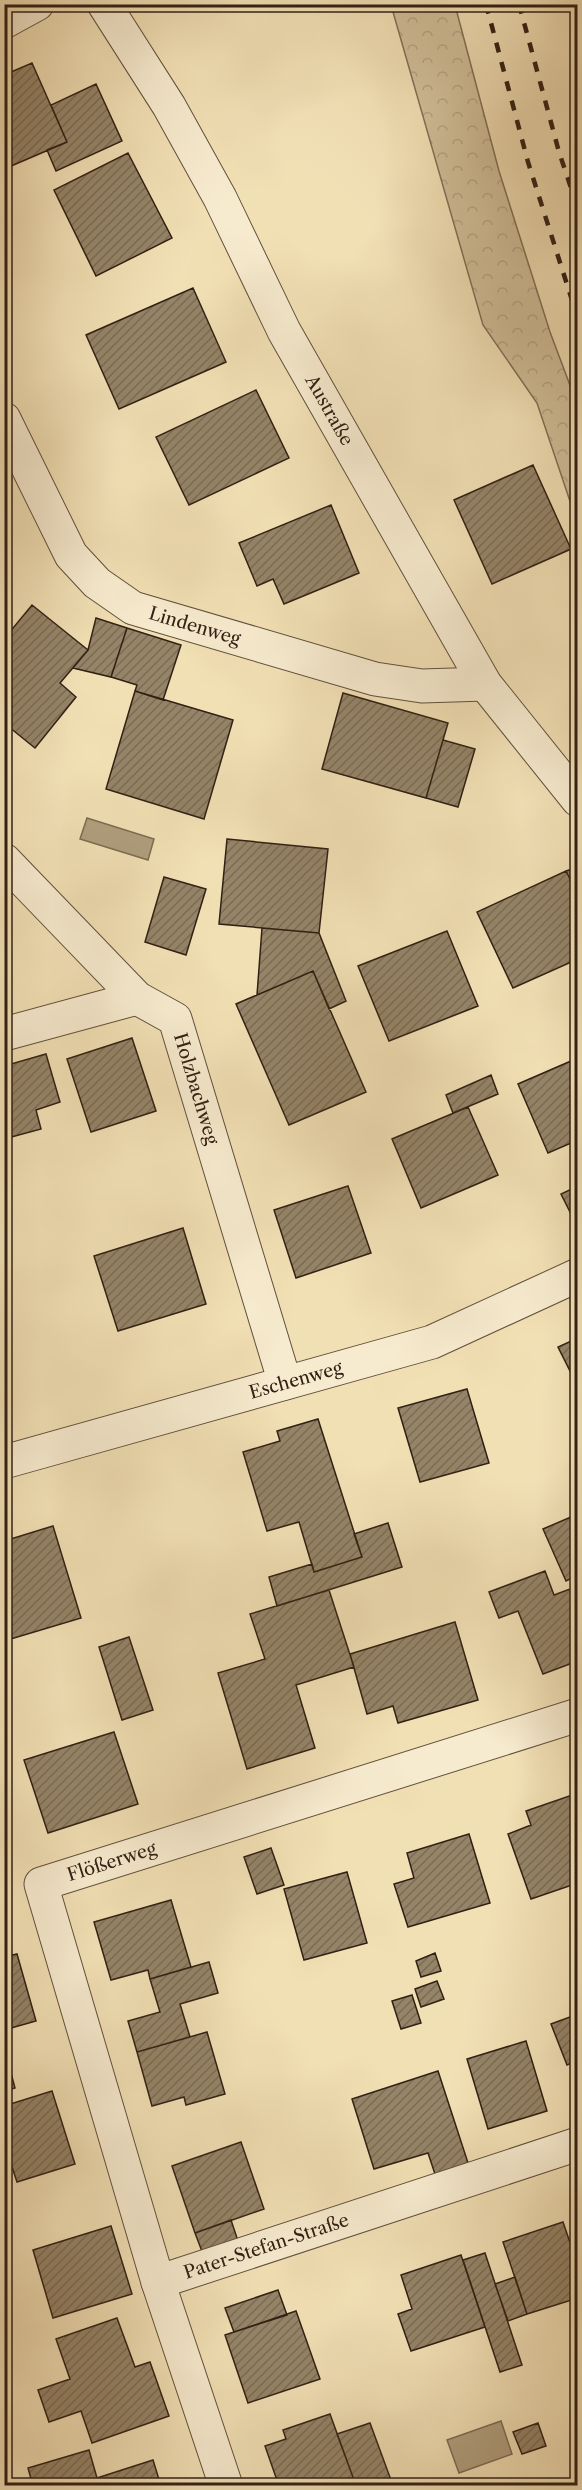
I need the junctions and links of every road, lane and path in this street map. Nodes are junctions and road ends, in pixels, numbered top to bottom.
1 (37, 4) edge
2 (104, 4) edge
3 (4, 22) edge
4 (4, 419) edge
5 (485, 684) junction
6 (578, 800) edge
7 (4, 860) edge
8 (137, 998) junction
9 (4, 1034) edge
10 (578, 1275) edge
11 (285, 1383) junction
12 (4, 1462) edge
13 (578, 1715) edge
14 (578, 2144) edge
15 (158, 2282) junction
16 (226, 2486) edge

1 - 3 street
2 - 5 street, Austraße
4 - 5 street, Lindenweg
5 - 6 street, Austraße
7 - 8 street, Holzbachweg
8 - 9 street
8 - 11 street, Holzbachweg
10 - 11 street, Eschenweg
11 - 12 street, Eschenweg
13 - 15 street, Flößerweg
14 - 15 street, Pater-Stefan-Straße
15 - 16 street

